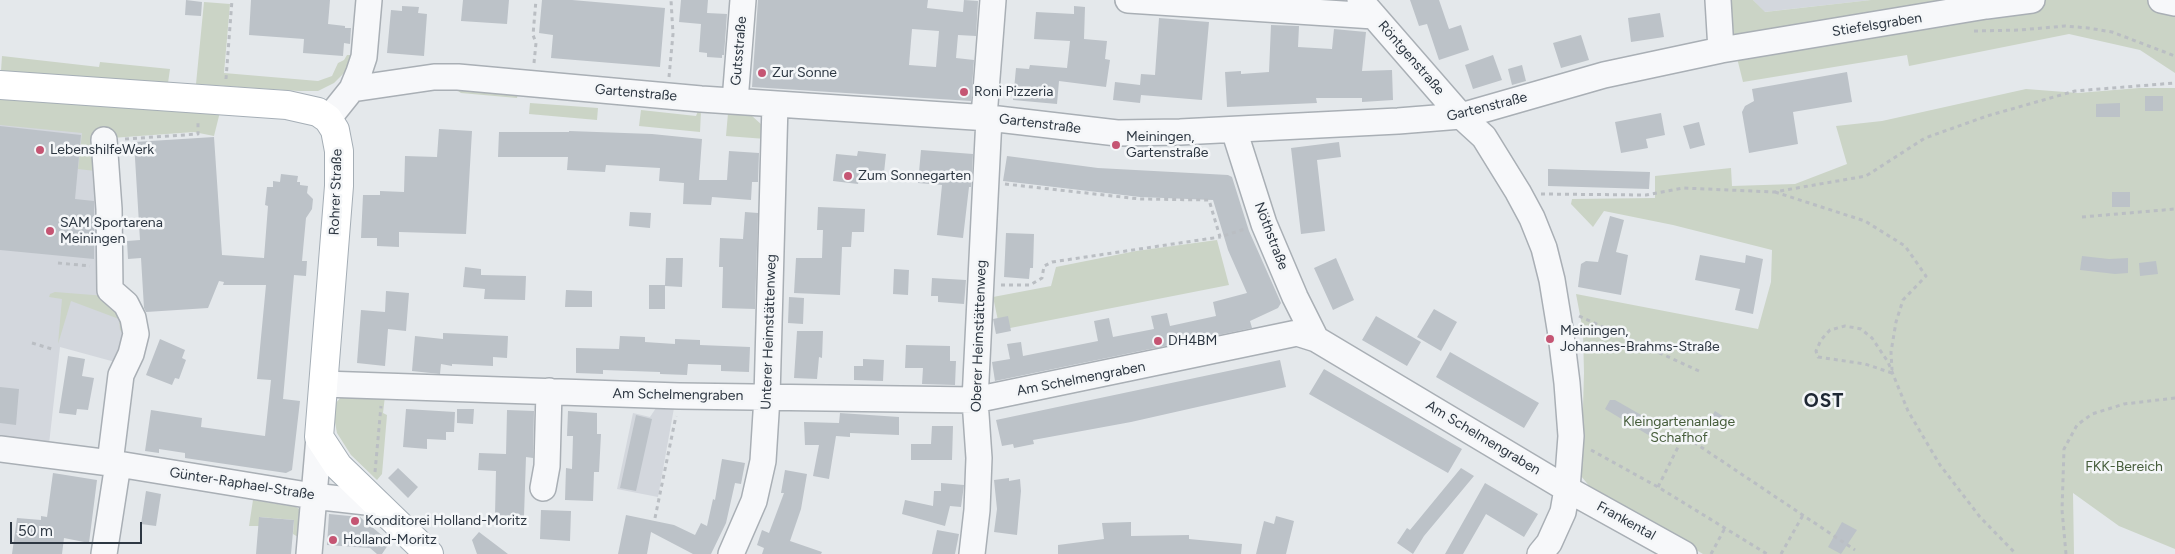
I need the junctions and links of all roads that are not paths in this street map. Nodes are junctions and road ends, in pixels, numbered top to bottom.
1 (369, 0) edge
2 (743, 0) edge
3 (993, 0) edge
4 (1128, 0) edge
5 (1718, 0) edge
6 (2032, 0) edge
7 (2161, 0) edge
8 (2175, 3) edge
9 (1367, 8) edge
10 (1721, 50) junction
11 (0, 85) edge
12 (352, 89) junction
13 (735, 101) junction
14 (775, 104) junction
15 (1461, 116) junction
16 (987, 118) junction
17 (328, 119) junction
18 (1234, 130) junction
19 (104, 140) road end
20 (1316, 339) junction
21 (323, 384) junction
22 (549, 391) junction
23 (767, 396) junction
24 (975, 400) junction
25 (319, 437) junction
26 (0, 449) edge
27 (114, 463) junction
28 (543, 488) dead end
29 (1567, 489) junction
30 (313, 496) junction
31 (367, 496) junction
32 (104, 554) edge
33 (308, 554) edge
34 (429, 554) edge
35 (731, 554) edge
36 (972, 554) edge
37 (1540, 554) edge
38 (1684, 554) edge

1 - 12 street
2 - 13 street, Gutsstraße
3 - 16 street, Oberer Heimstättenweg
4 - 9 street
5 - 10 street
6 - 10 street, Stiefelsgraben
7 - 8 street
9 - 15 street, Röntgenstraße
10 - 15 street, Gartenstraße
11 - 17 main road
12 - 13 street, Gartenstraße
12 - 17 street
13 - 14 street, Gartenstraße
14 - 16 street, Gartenstraße
14 - 23 street, Unterer Heimstättenweg
15 - 18 street, Gartenstraße
15 - 29 street, Röntgenstraße
16 - 18 street, Gartenstraße
16 - 24 street, Oberer Heimstättenweg
17 - 21 main road, Rohrer Straße
18 - 20 street, Nöthstraße
19 - 27 street
20 - 24 street, Am Schelmengraben
20 - 29 street, Am Schelmengraben
21 - 22 street, Am Schelmengraben
21 - 25 main road, Rohrer Straße
22 - 23 street, Am Schelmengraben
22 - 28 street
23 - 24 street, Am Schelmengraben
23 - 35 street, Unterer Heimstättenweg
24 - 36 street, Oberer Heimstättenweg
25 - 30 street
25 - 31 main road
26 - 27 street, Günter-Raphael-Straße
27 - 30 street, Günter-Raphael-Straße
27 - 32 street
29 - 37 street, Röntgenstraße
29 - 38 street, Frankental
30 - 31 street, Günter-Raphael-Straße
30 - 33 street
31 - 34 main road

